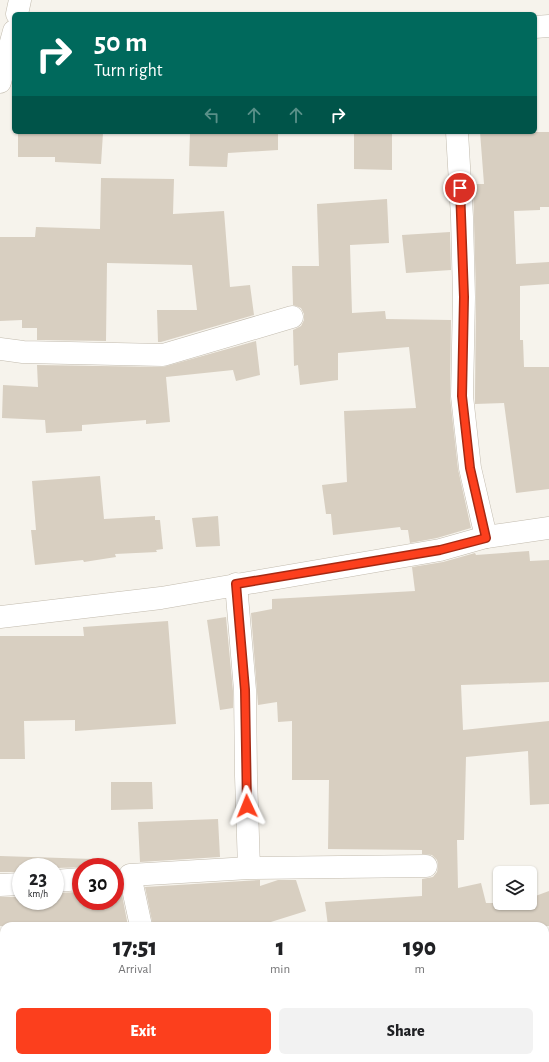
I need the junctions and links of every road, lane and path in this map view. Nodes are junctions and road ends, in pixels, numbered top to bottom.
1 (20, 0) edge
2 (17, 12) edge
3 (549, 26) edge
4 (537, 27) edge
5 (12, 38) edge
6 (0, 82) edge
7 (457, 134) edge
8 (292, 317) dead end
9 (0, 349) edge
10 (549, 528) edge
11 (486, 538) junction
12 (236, 584) junction
13 (0, 617) edge
14 (426, 866) dead end
15 (249, 868) junction
16 (124, 876) edge
17 (124, 881) edge
18 (12, 884) edge
19 (0, 885) edge
20 (139, 922) edge

1 - 2 street
3 - 4 street
5 - 6 street
7 - 11 street
8 - 9 street
10 - 11 street
11 - 12 street
12 - 13 street
12 - 15 street
14 - 15 street
15 - 16 street
17 - 20 street
18 - 19 street

